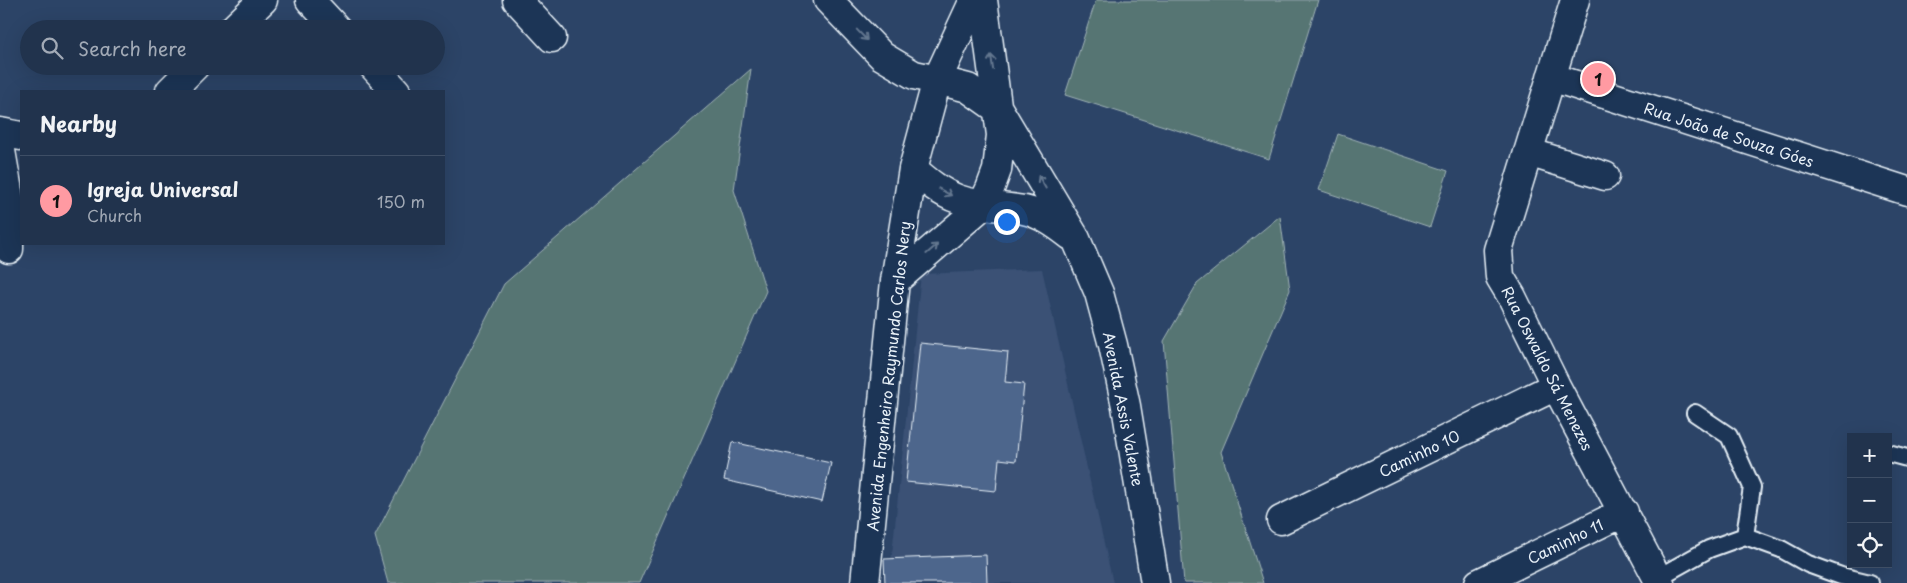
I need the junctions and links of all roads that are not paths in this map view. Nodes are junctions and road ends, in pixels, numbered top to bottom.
1 (263, 0) edge
2 (310, 0) edge
3 (517, 0) edge
4 (828, 0) edge
5 (974, 0) edge
6 (983, 0) edge
7 (1575, 0) edge
8 (243, 20) edge
9 (329, 20) edge
10 (552, 38) dead end
11 (186, 75) edge
12 (381, 75) edge
13 (1551, 77) junction
14 (937, 80) junction
15 (171, 90) edge
16 (395, 90) edge
17 (999, 110) junction
18 (0, 132) edge
19 (20, 136) edge
20 (0, 145) edge
21 (1528, 152) junction
22 (913, 169) junction
23 (1605, 176) dead end
24 (1907, 191) edge
25 (982, 206) junction
26 (1076, 239) junction
27 (10, 248) edge
28 (895, 281) junction
29 (1556, 386) junction
30 (1695, 412) dead end
31 (1892, 453) edge
32 (1907, 458) edge
33 (1624, 512) junction
34 (1282, 520) dead end
35 (1745, 536) junction
36 (1659, 580) edge
37 (865, 583) edge
38 (1155, 583) edge
39 (1479, 583) edge
40 (1870, 583) edge

1 - 8 street
2 - 9 street
3 - 10 street
4 -> 14 street
5 - 14 street, Avenida Engenheiro Raymundo Carlos Nery
17 -> 6 street, Avenida Assis Valente
7 - 13 street, Rua Oswaldo Sá Menezes
11 - 15 street
12 - 16 street
13 - 21 street, Rua Oswaldo Sá Menezes
13 - 24 street, Rua João de Souza Góes
14 - 17 street
14 - 22 street, Avenida Engenheiro Raymundo Carlos Nery
17 - 25 street
26 -> 17 street, Avenida Assis Valente
18 - 19 street
20 - 27 street
21 - 23 street
21 - 29 street, Rua Oswaldo Sá Menezes
22 -> 25 street
22 - 28 street, Avenida Engenheiro Raymundo Carlos Nery
25 - 26 street
28 -> 25 street
26 - 38 street, Avenida Assis Valente
28 - 37 street, Avenida Engenheiro Raymundo Carlos Nery
29 - 33 street, Rua Oswaldo Sá Menezes
29 - 34 street, Caminho 10
30 - 35 lane
31 - 32 lane
33 - 36 street, Rua Oswaldo Sá Menezes
33 - 39 street, Caminho 11
35 - 36 lane
35 - 40 lane

